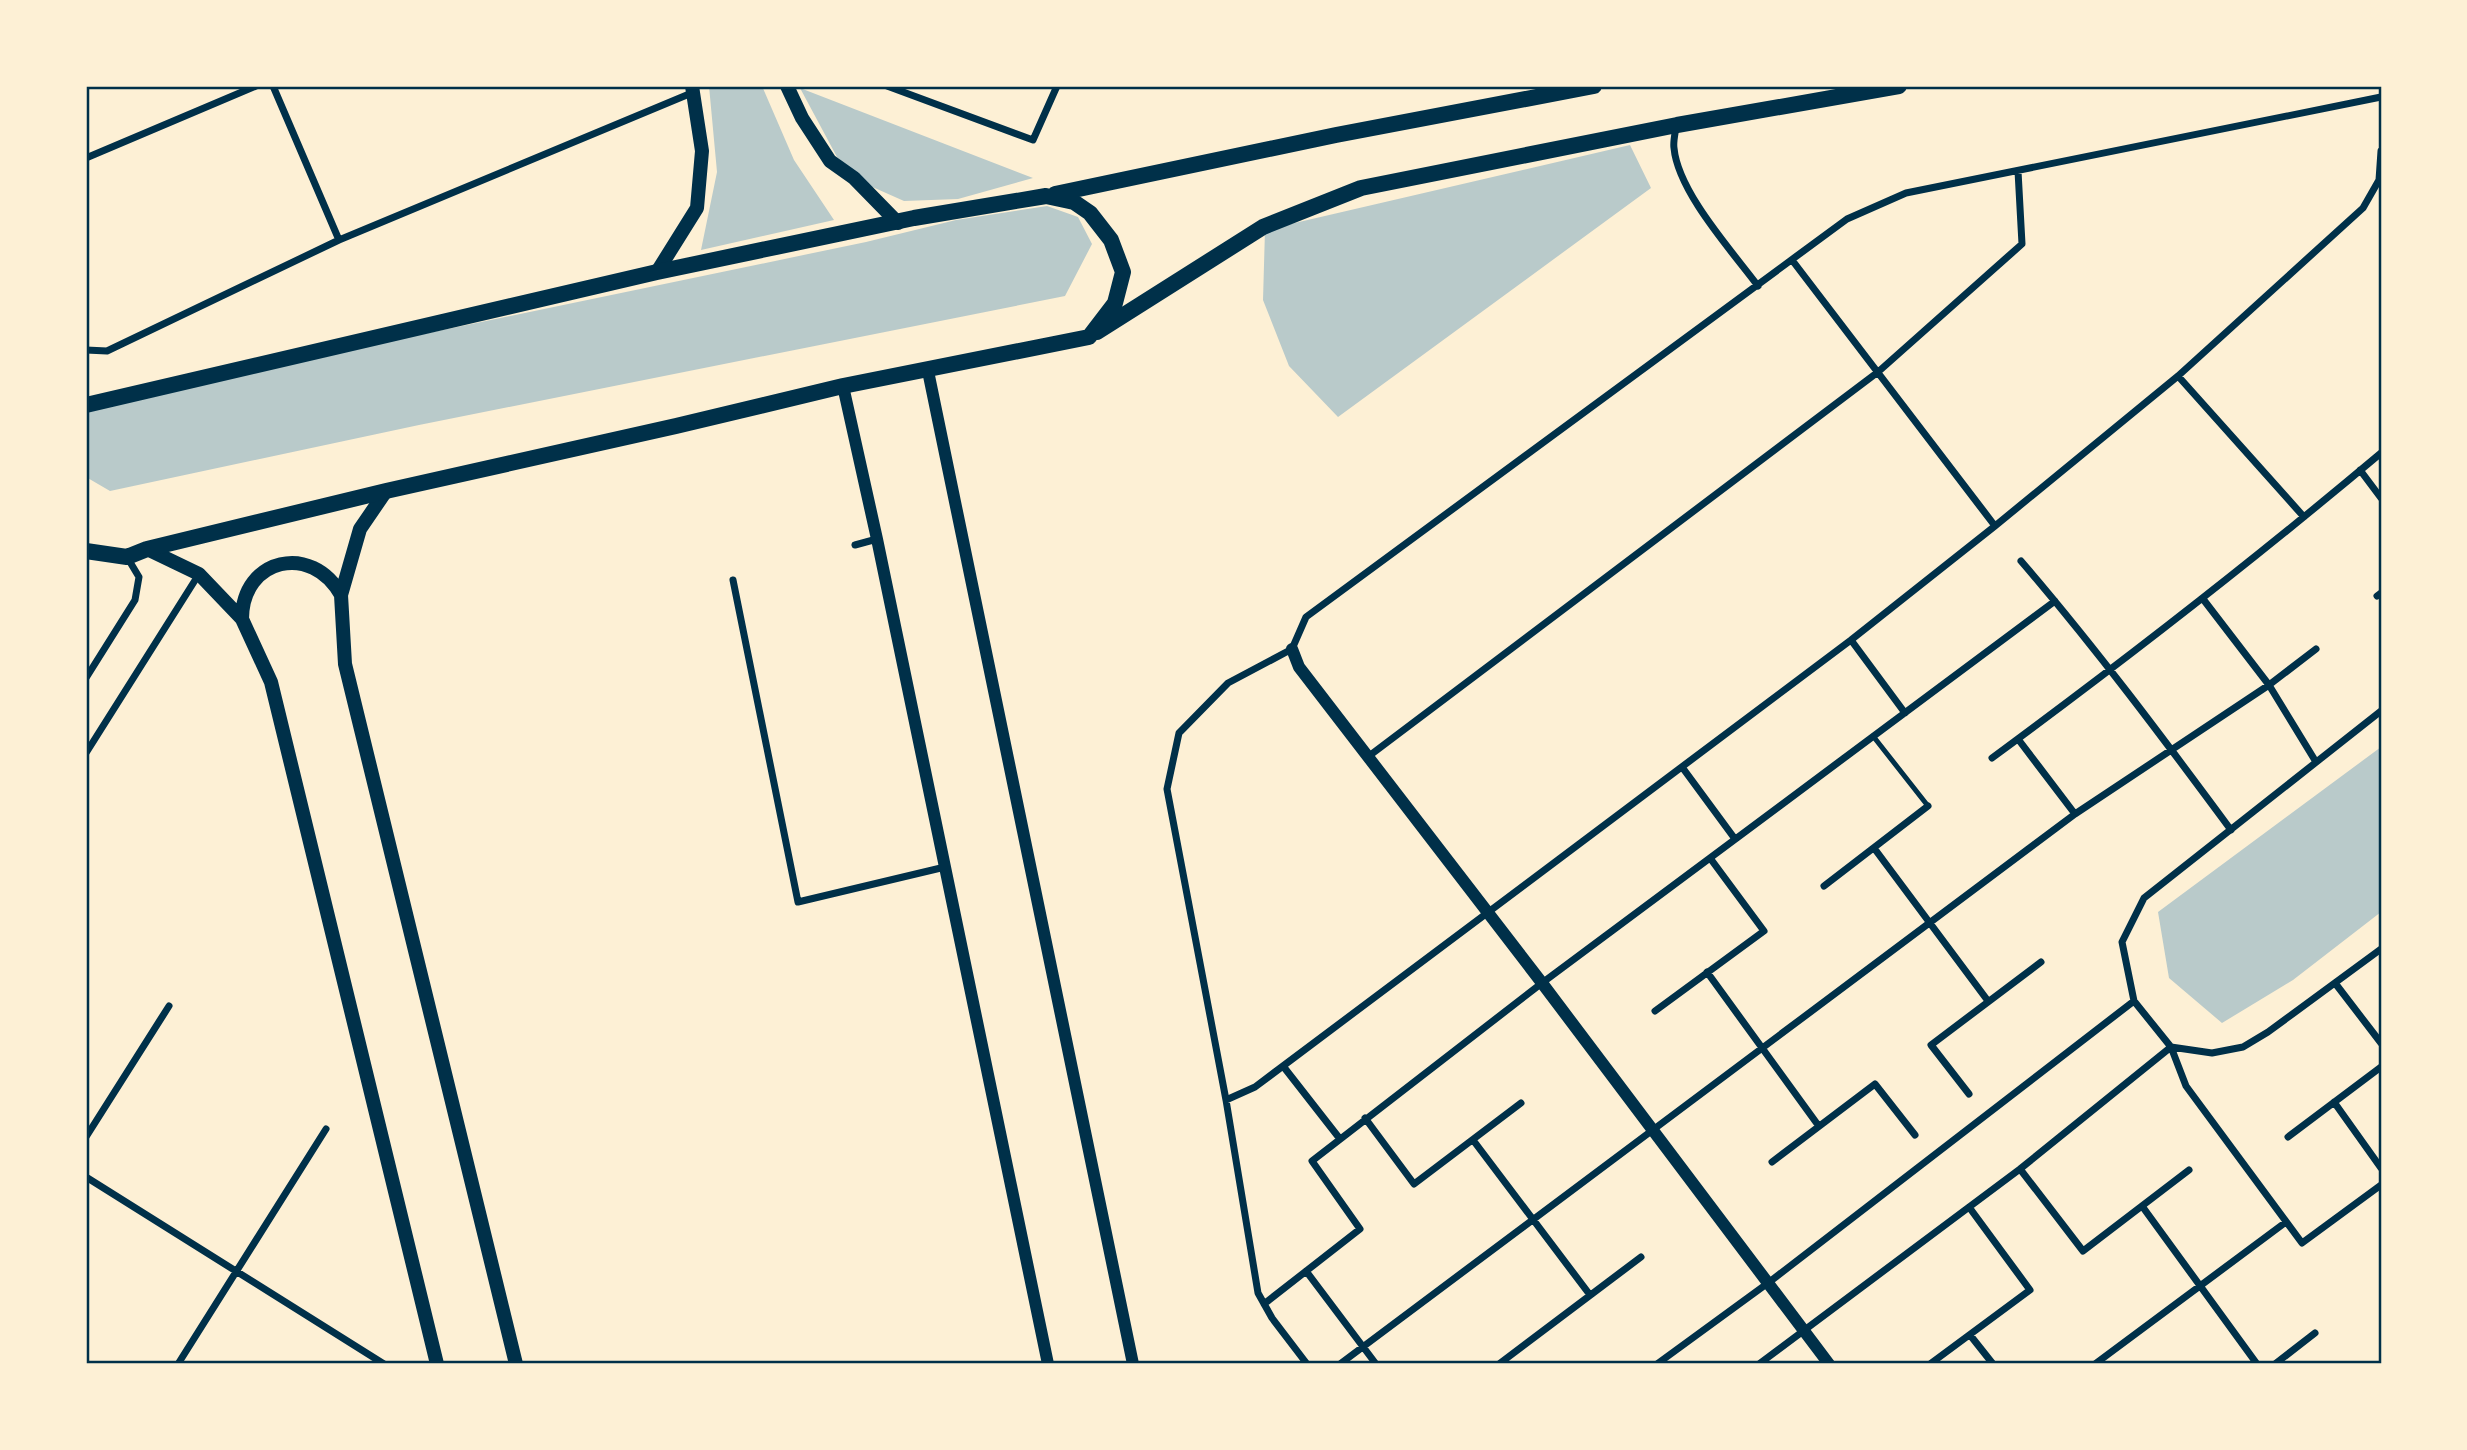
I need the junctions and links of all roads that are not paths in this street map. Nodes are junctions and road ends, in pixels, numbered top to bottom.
1 (256, 86) edge
2 (273, 86) edge
3 (787, 86) edge
4 (887, 86) edge
5 (1057, 86) edge
6 (1594, 86) edge
7 (1899, 86) edge
8 (693, 89) edge
9 (2381, 97) edge
10 (1677, 125) junction
11 (2381, 150) edge
12 (86, 158) edge
13 (2018, 171) junction
14 (1046, 196) junction
15 (898, 223) junction
16 (339, 240) junction
17 (1792, 260) junction
18 (657, 272) junction
19 (1759, 286) junction
20 (1088, 337) junction
21 (86, 350) edge
22 (928, 370) junction
23 (1878, 372) junction
24 (2178, 376) junction
25 (843, 386) junction
26 (86, 405) edge
27 (2381, 453) edge
28 (2360, 470) junction
29 (386, 491) junction
30 (2381, 498) edge
31 (2304, 517) junction
32 (1995, 526) junction
33 (877, 539) junction
34 (855, 545) dead end
35 (147, 549) junction
36 (86, 551) edge
37 (127, 556) junction
38 (2021, 561) dead end
39 (199, 574) junction
40 (733, 580) dead end
41 (341, 595) junction
42 (2203, 599) junction
43 (2055, 601) junction
44 (242, 619) junction
45 (1851, 640) junction
46 (1292, 649) junction
47 (2316, 649) dead end
48 (2110, 671) junction
49 (86, 678) edge
50 (2269, 685) junction
51 (2381, 711) edge
52 (1905, 713) junction
53 (1873, 736) junction
54 (2018, 739) junction
55 (2171, 749) junction
56 (86, 753) edge
57 (1369, 756) junction
58 (1992, 758) dead end
59 (2316, 762) junction
60 (1682, 767) junction
61 (1928, 806) joint
62 (2075, 814) junction
63 (2231, 830) junction
64 (1735, 839) junction
65 (1874, 848) junction
66 (1710, 858) junction
67 (945, 867) junction
68 (1824, 886) dead end
69 (1488, 912) junction
70 (1929, 923) junction
71 (2381, 949) edge
72 (2040, 962) dead end
73 (1707, 972) junction
74 (1542, 983) junction
75 (2335, 984) junction
76 (1988, 1001) junction
77 (2134, 1001) junction
78 (169, 1006) dead end
79 (1655, 1011) dead end
80 (2381, 1043) edge
81 (2171, 1047) junction
82 (1762, 1048) junction
83 (1283, 1066) junction
84 (2381, 1067) edge
85 (1969, 1094) dead end
86 (1226, 1100) junction
87 (2334, 1102) junction
88 (1521, 1103) dead end
89 (1365, 1118) junction
90 (1818, 1125) junction
91 (326, 1129) dead end
92 (1653, 1130) junction
93 (1915, 1135) dead end
94 (86, 1137) edge
95 (2288, 1137) dead end
96 (1340, 1139) junction
97 (1472, 1140) junction
98 (1772, 1162) dead end
99 (2381, 1168) edge
100 (2020, 1169) junction
101 (2189, 1170) dead end
102 (86, 1177) edge
103 (2381, 1185) edge
104 (2142, 1206) junction
105 (1969, 1207) junction
106 (1533, 1220) junction
107 (2286, 1222) junction
108 (1640, 1256) dead end
109 (1306, 1271) junction
110 (236, 1272) junction
111 (1768, 1283) junction
112 (2200, 1286) junction
113 (1590, 1295) junction
114 (1264, 1304) junction
115 (1804, 1331) junction
116 (2315, 1333) dead end
117 (1970, 1335) junction
118 (1363, 1348) junction
119 (178, 1364) edge
120 (384, 1364) edge
121 (437, 1364) edge
122 (516, 1364) edge
123 (1048, 1364) edge
124 (1133, 1364) edge
125 (1307, 1364) edge
126 (1340, 1364) edge
127 (1376, 1364) edge
128 (1499, 1364) edge
129 (1657, 1364) edge
130 (1759, 1364) edge
131 (1829, 1364) edge
132 (1930, 1364) edge
133 (1993, 1364) edge
134 (2095, 1364) edge
135 (2257, 1364) edge
136 (2275, 1364) edge

1 - 12 street
2 - 16 street
3 - 15 main road
4 - 5 street
6 - 14 main road
7 - 10 main road
8 - 16 street
8 - 18 main road
9 - 13 street
10 - 19 street
10 - 20 main road
11 - 24 street
13 - 17 street
13 - 23 street
14 - 15 main road
14 - 20 main road
15 - 18 main road
16 - 21 street
17 - 19 street
17 - 23 street
18 - 26 main road
19 - 46 street
20 - 22 main road
22 - 25 main road
22 - 124 street
23 - 32 street
23 - 57 street
24 - 31 street
24 - 32 street
25 - 29 main road
25 - 33 street
27 - 28 street
28 - 30 street
28 - 31 street
29 - 35 main road
29 - 41 main road
31 - 42 street
32 - 45 street
33 - 34 street
33 - 67 street
35 - 37 main road
35 - 39 main road
36 - 37 main road
37 - 49 street
38 - 43 street
39 - 44 main road
39 - 56 street
40 - 67 street
41 - 44 main road
41 - 122 main road
42 - 48 street
42 - 50 street
43 - 48 street
43 - 52 street
44 - 121 main road
45 - 52 street
45 - 60 street
46 - 57 street
46 - 86 street
47 - 50 street
48 - 54 street
48 - 55 street
50 - 55 street
50 - 59 street
51 - 59 street
52 - 53 street
53 - 61 lane
53 - 64 street
54 - 58 street
54 - 62 street
55 - 62 street
55 - 63 street
57 - 69 street
59 - 63 street
60 - 64 street
60 - 69 street
61 - 65 street
62 - 70 street
63 - 77 street
64 - 66 street
65 - 68 street
65 - 70 street
66 - 73 street
66 - 74 street
67 - 123 street
69 - 74 street
69 - 83 street
70 - 76 street
70 - 82 street
71 - 75 street
72 - 76 street
73 - 79 street
73 - 82 street
74 - 89 street
74 - 92 street
75 - 80 street
75 - 81 street
76 - 85 street
77 - 81 street
77 - 111 street
78 - 94 street
81 - 100 street
81 - 107 street
82 - 90 street
82 - 92 street
83 - 86 street
83 - 96 street
84 - 87 street
86 - 114 street
87 - 95 street
87 - 99 street
88 - 97 street
89 - 96 street
89 - 97 street
90 - 93 street
90 - 98 street
91 - 110 street
92 - 106 street
92 - 111 street
96 - 109 street
97 - 106 street
100 - 104 street
100 - 105 street
101 - 104 street
102 - 110 street
103 - 107 street
104 - 112 street
105 - 115 street
105 - 117 street
106 - 113 street
106 - 118 street
107 - 112 street
108 - 113 street
109 - 114 street
109 - 118 street
110 - 119 street
110 - 120 street
111 - 115 street
111 - 129 street
112 - 134 street
112 - 135 street
113 - 128 street
114 - 125 street
115 - 130 street
115 - 131 street
116 - 136 street
117 - 132 street
117 - 133 street
118 - 126 street
118 - 127 street

